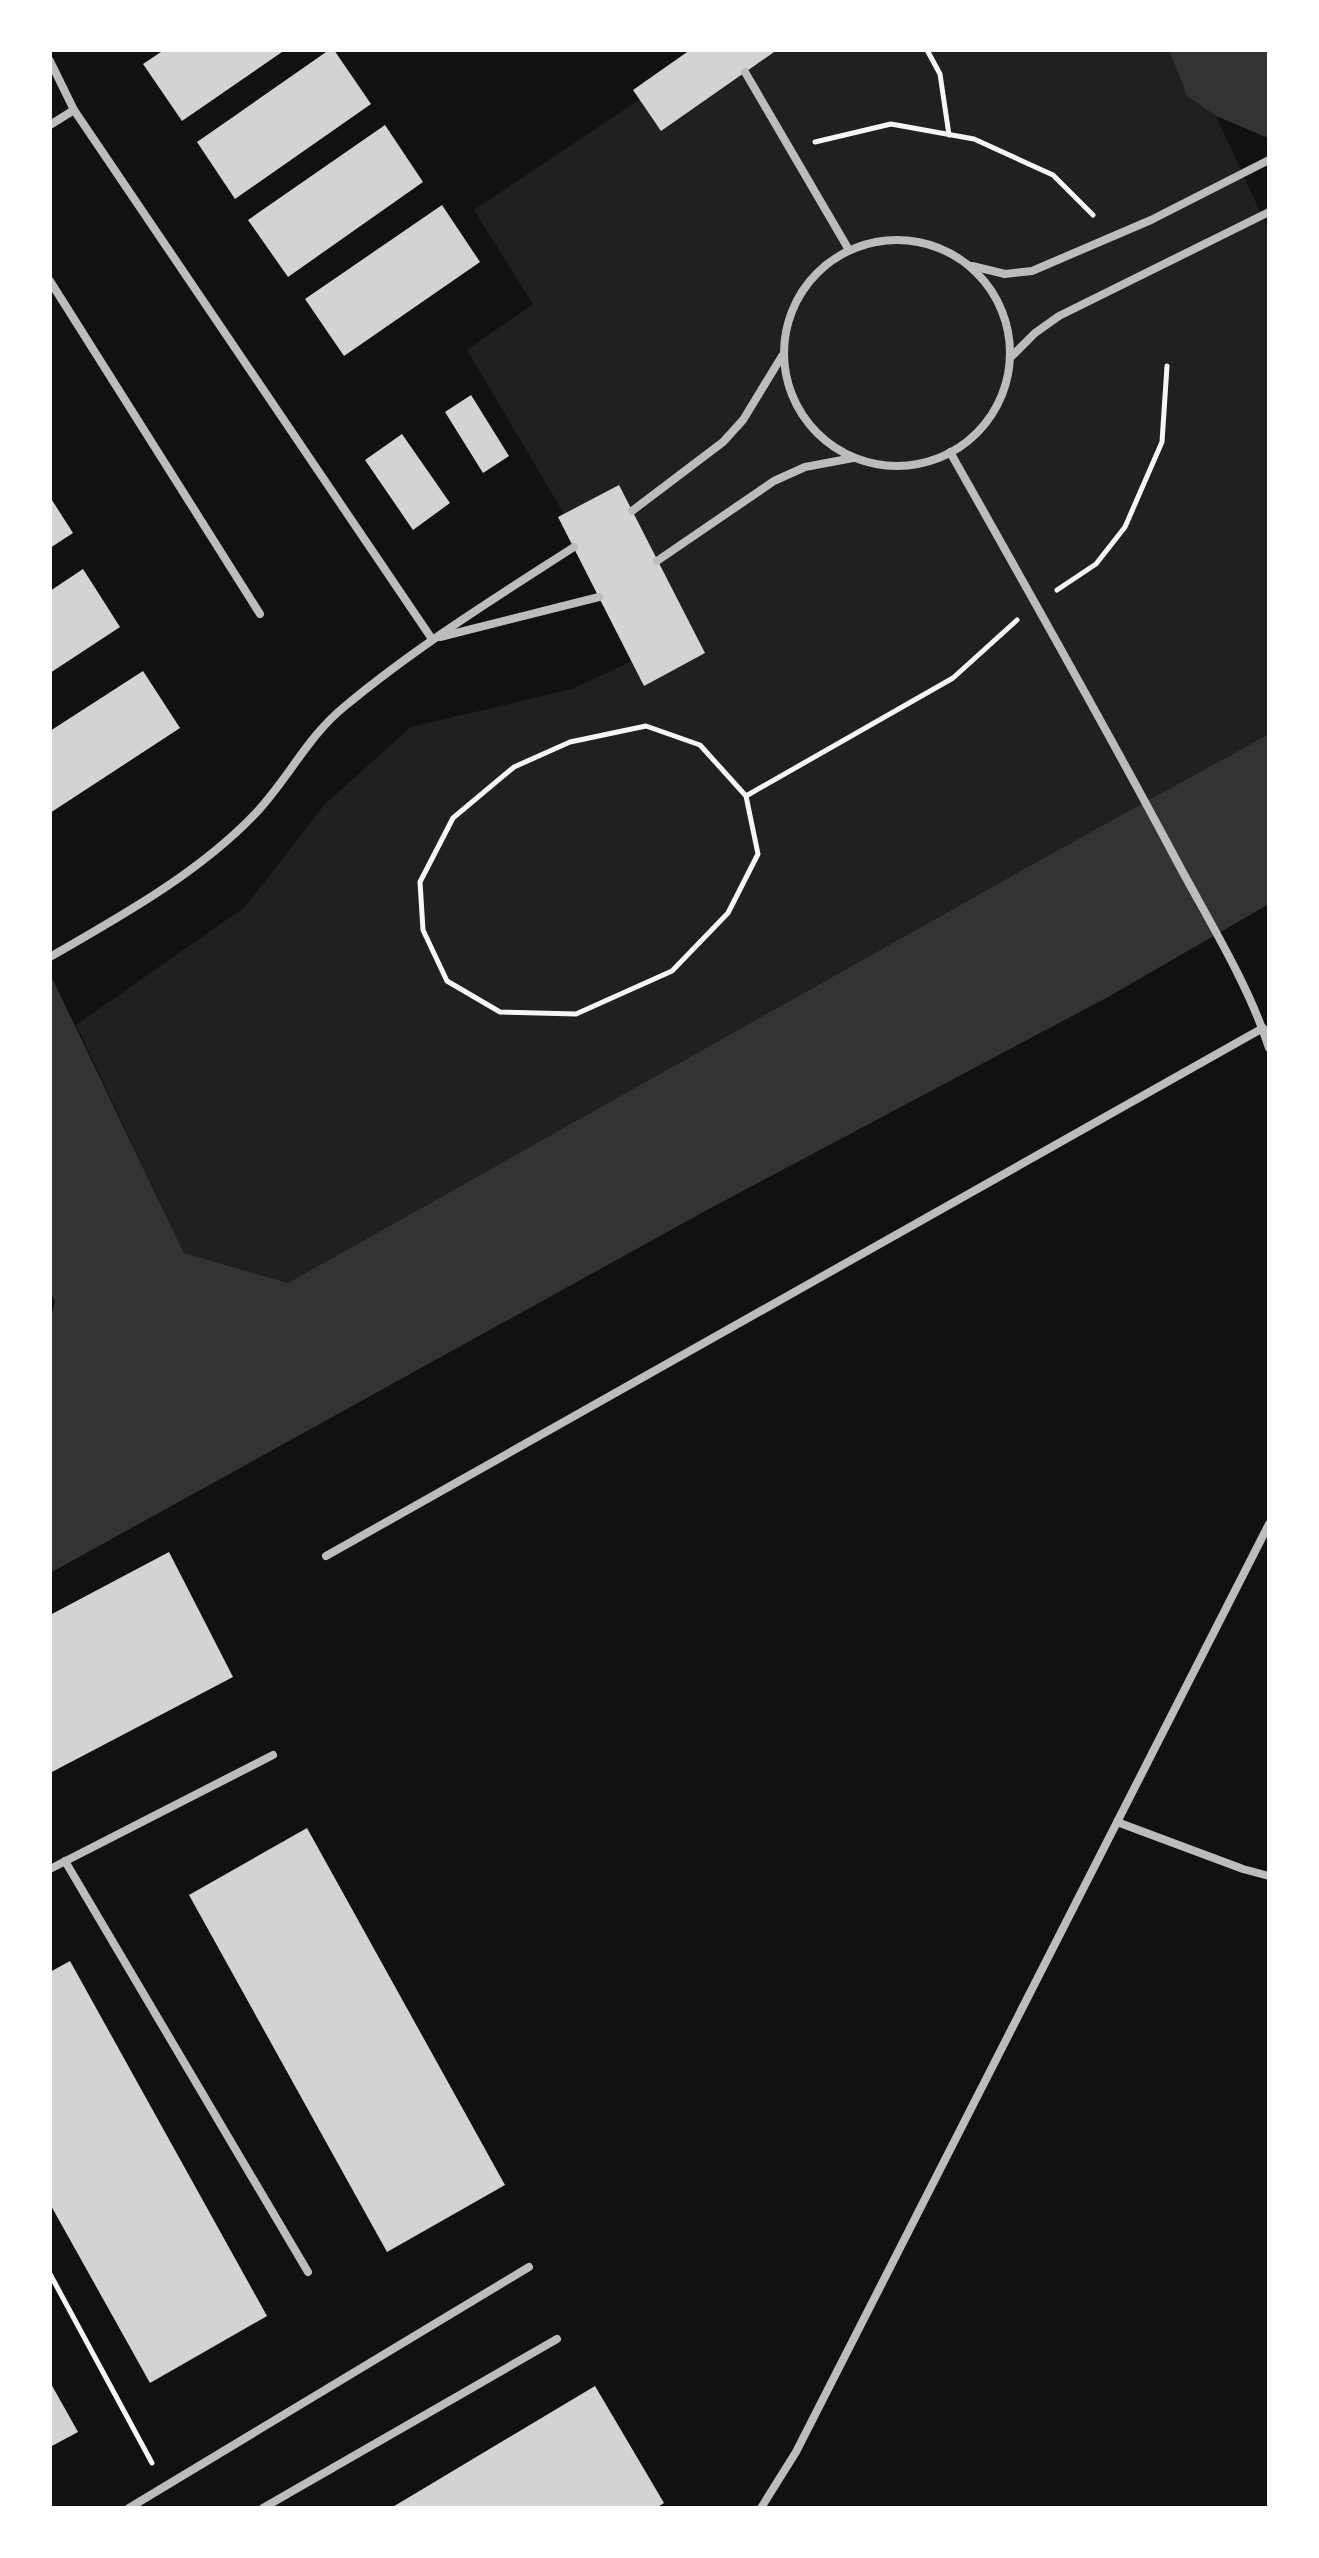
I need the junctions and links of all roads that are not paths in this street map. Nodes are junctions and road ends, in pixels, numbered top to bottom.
1 (50, 61) edge
2 (745, 72) dead end
3 (74, 110) junction
4 (50, 125) edge
5 (1269, 160) edge
6 (1269, 212) edge
7 (849, 250) junction
8 (968, 265) junction
9 (50, 281) edge
10 (783, 355) junction
11 (1009, 359) junction
12 (950, 452) junction
13 (854, 458) junction
14 (632, 511) dead end
15 (574, 547) dead end
16 (657, 561) dead end
17 (599, 597) dead end
18 (260, 614) dead end
19 (432, 639) junction
20 (50, 957) edge
21 (1263, 1028) junction
22 (1269, 1048) edge
23 (1269, 1524) edge
24 (326, 1556) dead end
25 (273, 1755) dead end
26 (1117, 1822) junction
27 (65, 1861) junction
28 (50, 1869) edge
29 (1269, 1876) edge
30 (529, 2267) dead end
31 (308, 2272) dead end
32 (557, 2339) dead end
33 (129, 2508) edge
34 (263, 2508) edge
35 (761, 2508) edge

1 - 3 street
2 - 7 street
3 - 4 street
3 - 19 street
5 - 8 street
6 - 11 street
7 - 8 street
7 - 10 street
8 - 11 street
9 - 18 street
10 - 13 street
10 - 14 street
11 - 12 street
12 - 13 street
12 - 21 street
13 - 16 street
15 - 19 street
17 - 19 street
19 - 20 street
21 - 22 street
21 - 24 street
23 - 26 street
25 - 27 street
26 - 29 street
26 - 35 street
27 - 28 street
27 - 31 street
30 - 33 street
32 - 34 street

